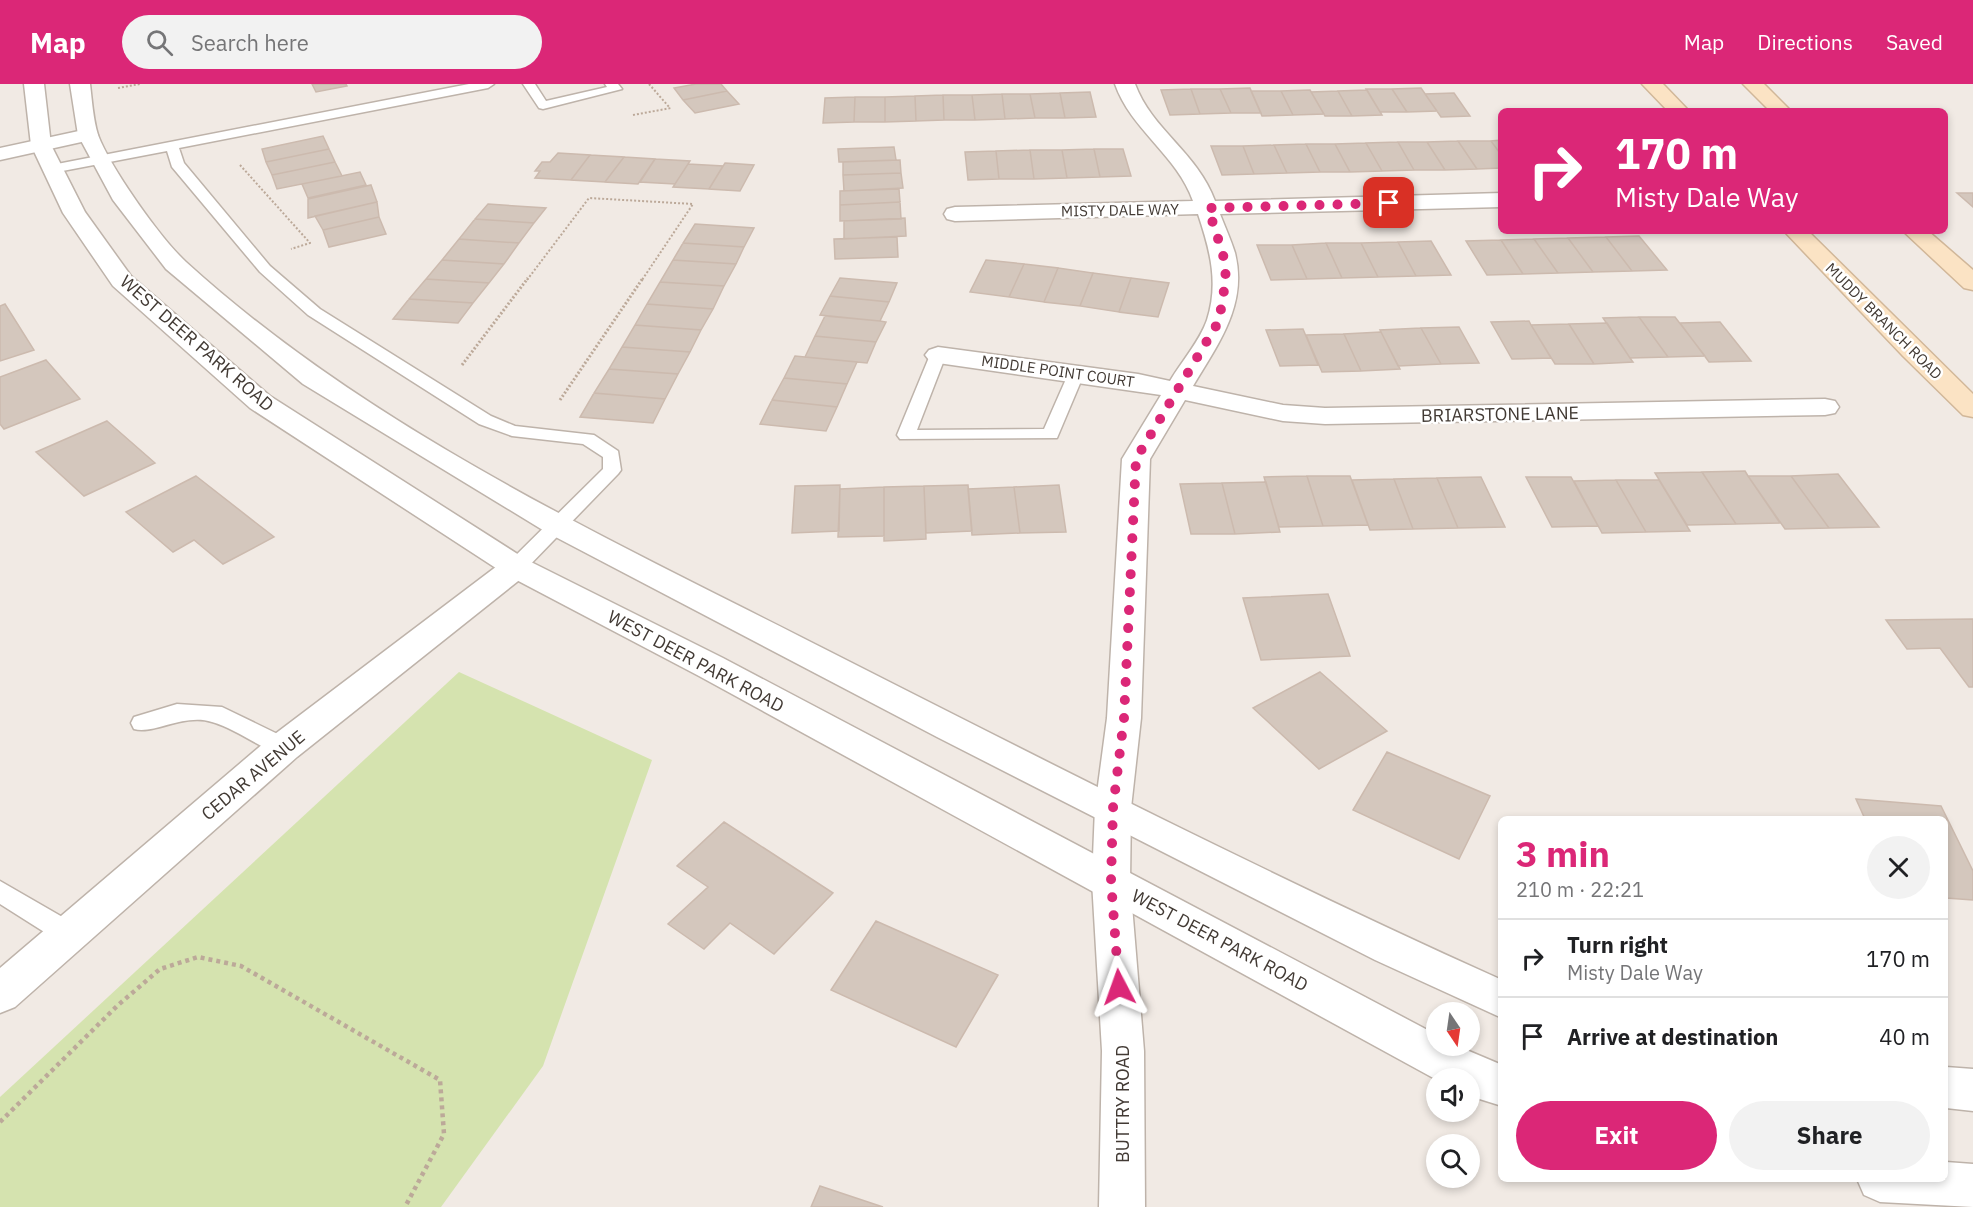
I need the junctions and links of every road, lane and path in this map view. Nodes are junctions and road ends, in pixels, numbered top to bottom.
1 (34, 84) edge
2 (80, 84) edge
3 (488, 84) edge
4 (529, 84) edge
5 (611, 84) edge
6 (649, 84) edge
7 (1125, 84) edge
8 (1652, 84) edge
9 (1754, 84) edge
10 (1676, 108) edge
11 (1778, 108) edge
12 (626, 116) dead end
13 (88, 135) junction
14 (172, 146) junction
15 (0, 154) edge
16 (46, 157) junction
17 (233, 157) dead end
18 (102, 159) junction
19 (1498, 200) edge
20 (1208, 208) junction
21 (955, 214) dead end
22 (1798, 234) edge
23 (1917, 234) edge
24 (290, 249) dead end
25 (1973, 283) edge
26 (938, 355) joint
27 (461, 367) dead end
28 (1076, 374) junction
29 (1178, 391) junction
30 (560, 400) dead end
31 (1825, 407) dead end
32 (1973, 409) edge
33 (557, 525) junction
34 (516, 567) junction
35 (142, 723) dead end
36 (284, 747) junction
37 (1113, 808) junction
38 (1111, 881) junction
39 (0, 891) edge
40 (69, 934) junction
41 (0, 994) edge
42 (1498, 998) edge
43 (1498, 1085) edge
44 (1948, 1088) edge
45 (1973, 1090) edge
46 (0, 1122) edge
47 (1915, 1182) edge
48 (1973, 1187) edge
49 (405, 1207) edge
50 (1122, 1207) edge

1 - 16 street, WEST DEER PARK ROAD
2 - 13 street
3 - 14 lane
4 - 5 lane
6 - 12 path
7 - 20 street, BUTTRY ROAD
8 - 10 main road
9 - 11 main road
13 - 16 street
13 - 18 street
14 - 18 lane
14 - 33 lane
15 - 16 street
16 - 18 lane
16 - 34 street, WEST DEER PARK ROAD
17 - 24 path
18 - 33 street
19 - 20 street, MISTY DALE WAY
20 - 21 street, MISTY DALE WAY
20 - 29 street, BUTTRY ROAD
22 - 32 main road, MUDDY BRANCH ROAD
23 - 25 main road
26 - 28 street, MIDDLE POINT COURT
26 - 28 lane
27 - 30 path
28 - 29 street, MIDDLE POINT COURT
29 - 31 street, BRIARSTONE LANE
29 - 37 street, BUTTRY ROAD
33 - 34 lane
33 - 37 street
34 - 36 street, CEDAR AVENUE
34 - 38 street, WEST DEER PARK ROAD
35 - 36 lane
36 - 40 street, CEDAR AVENUE
37 - 38 street, BUTTRY ROAD
37 - 42 street
38 - 43 street, WEST DEER PARK ROAD
38 - 50 street, BUTTRY ROAD
39 - 40 lane
40 - 41 street, CEDAR AVENUE
44 - 45 street
46 - 49 path
47 - 48 street

